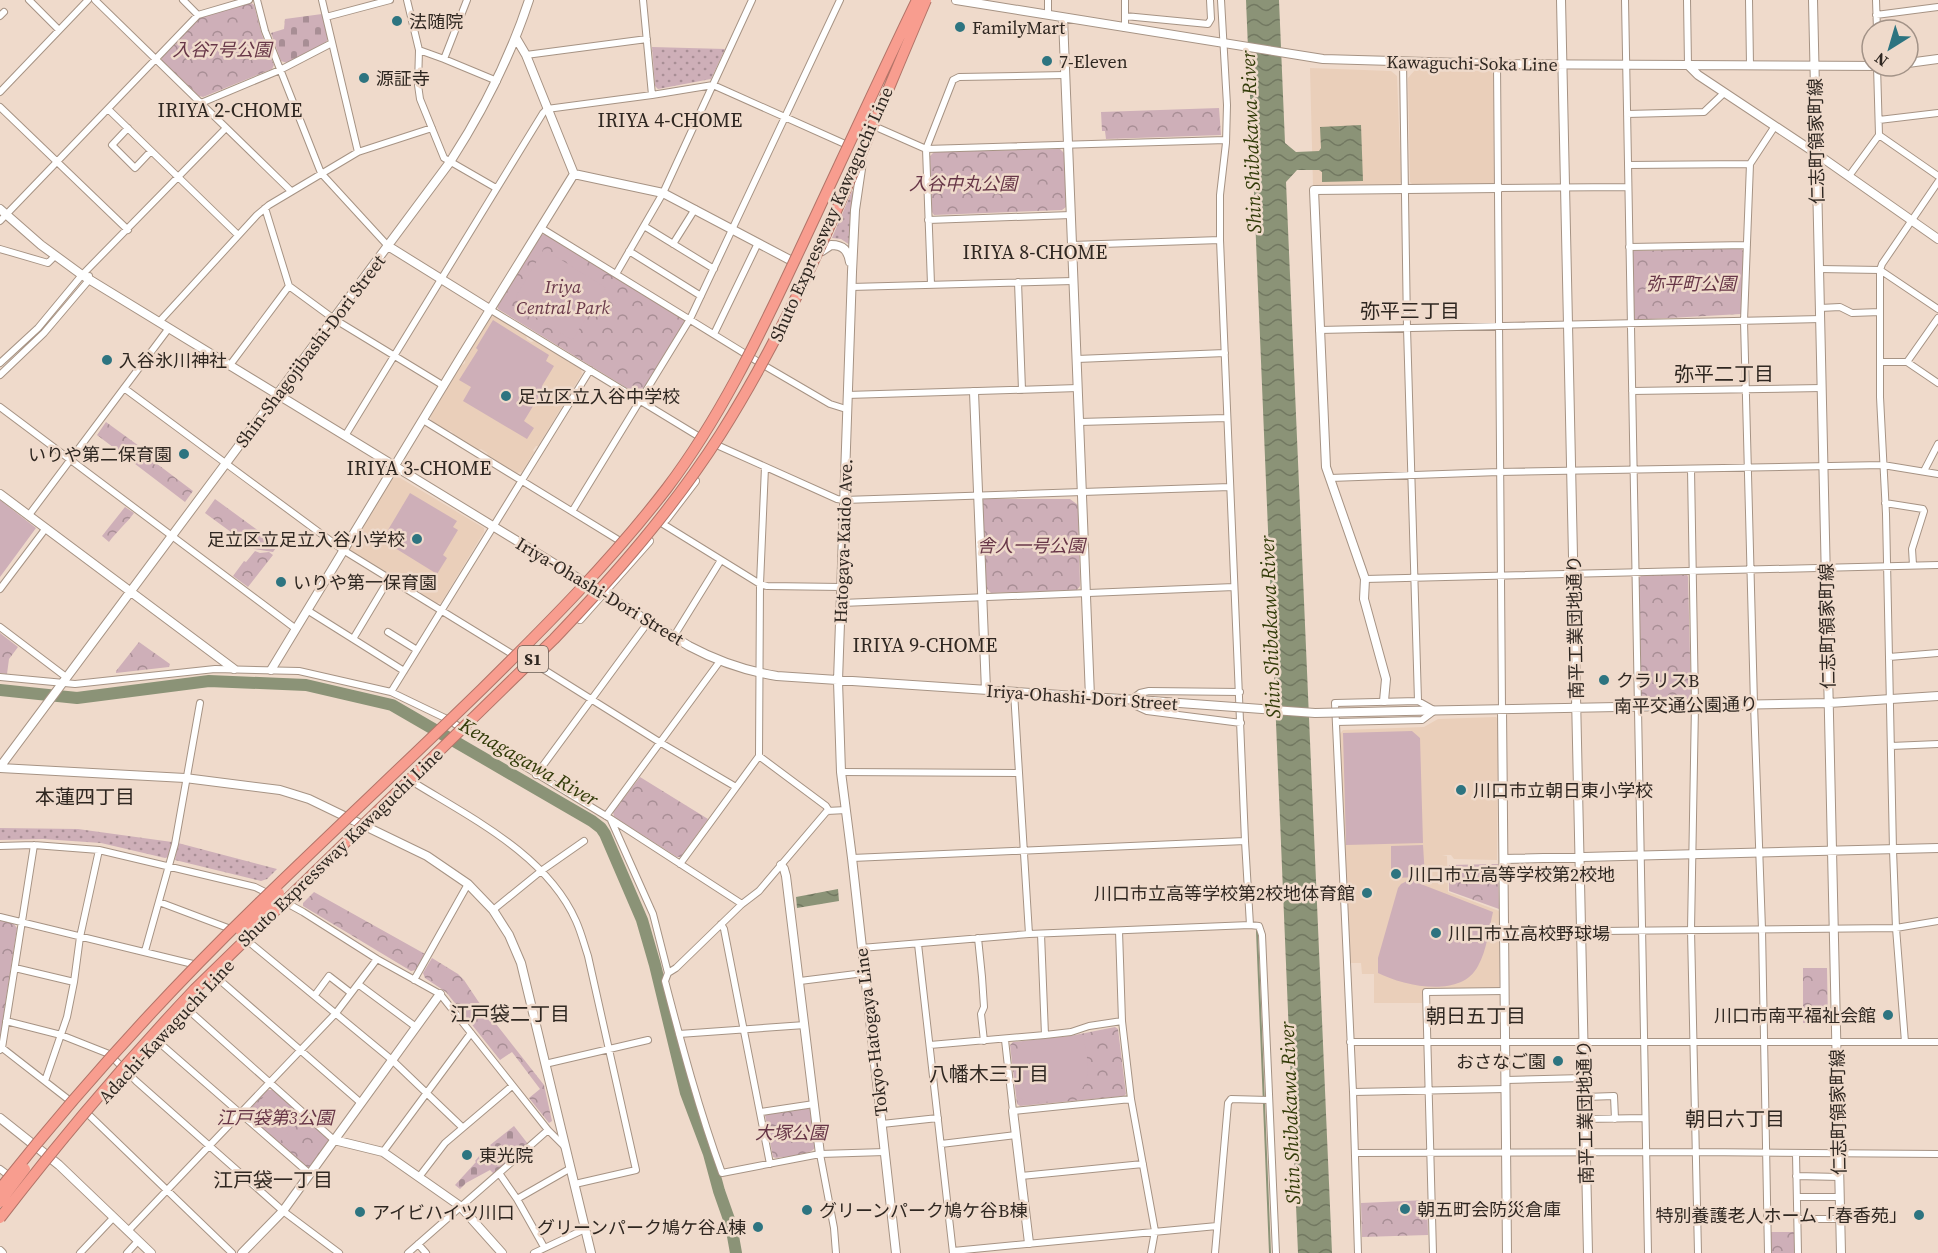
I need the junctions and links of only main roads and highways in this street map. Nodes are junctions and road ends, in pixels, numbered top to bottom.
1 (917, 0) edge
2 (926, 0) edge
3 (708, 429) junction
4 (507, 686) junction
5 (420, 749) junction
6 (159, 1026) junction
7 (0, 1187) edge
8 (0, 1202) edge
9 (0, 1210) edge
10 (0, 1218) edge

1 - 3 highway, Shuto Expressway Kawaguchi Line / S1, bridge
2 - 4 highway, Shuto Expressway Kawaguchi Line / S1, bridge
3 - 4 highway, bridge
3 - 5 highway, Shuto Expressway Kawaguchi Line / S1, bridge
4 - 6 highway, Shuto Expressway Kawaguchi Line / S1, bridge
5 - 7 highway, Shuto Expressway Kawaguchi Line / S1, bridge
5 - 8 highway, bridge
6 - 9 highway, bridge
6 - 10 highway, Shuto Expressway Kawaguchi Line / S1, bridge

